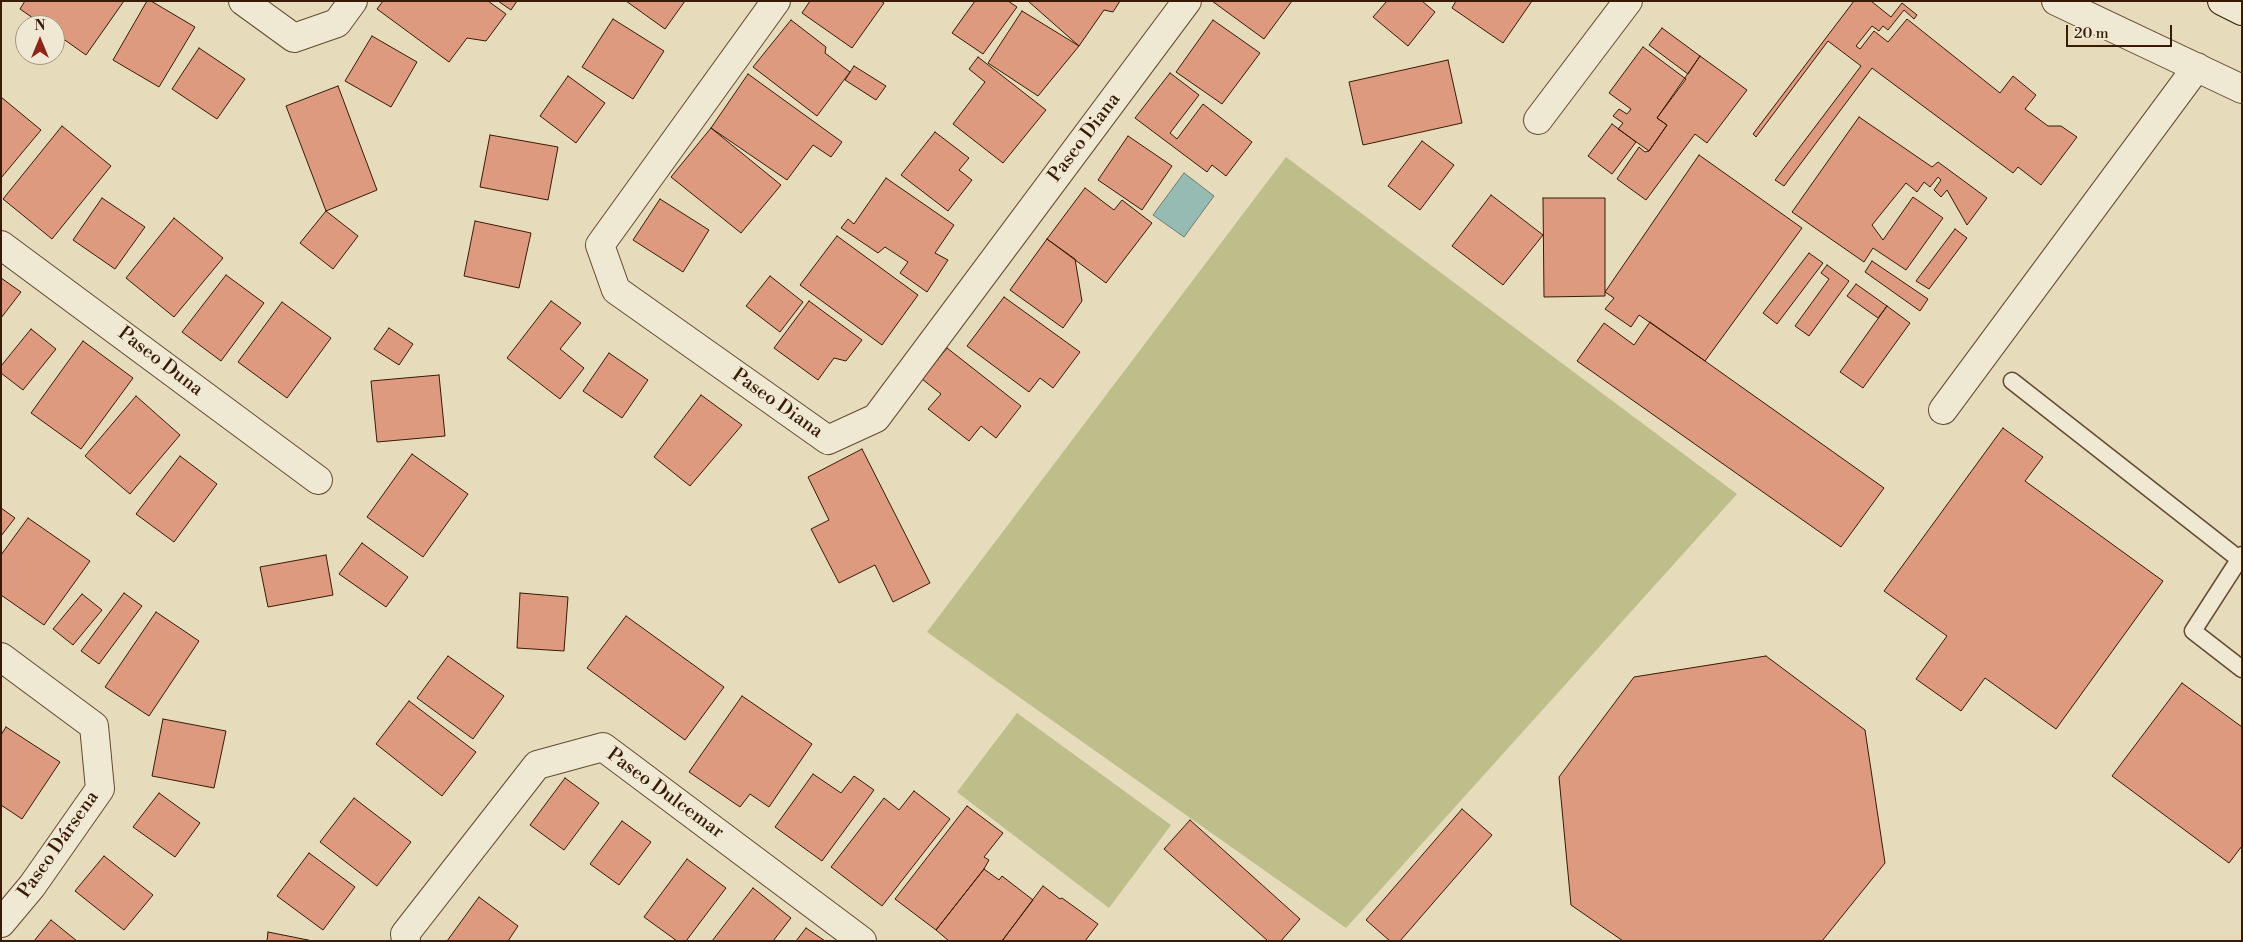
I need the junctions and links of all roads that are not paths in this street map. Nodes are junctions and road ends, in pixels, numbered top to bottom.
1 (243, 1) edge
2 (353, 1) edge
3 (776, 1) edge
4 (1187, 1) edge
5 (1628, 1) edge
6 (2056, 1) edge
7 (2222, 1) edge
8 (2242, 11) edge
9 (2197, 67) junction
10 (2242, 90) edge
11 (1538, 120) dead end
12 (1, 245) edge
13 (2012, 381) dead end
14 (1943, 410) dead end
15 (318, 480) dead end
16 (2240, 557) edge
17 (1, 657) edge
18 (2242, 669) edge
19 (1, 923) edge
20 (406, 941) edge
21 (862, 941) edge

1 - 2 street
3 - 4 street, Paseo Diana
5 - 11 street
6 - 9 street
7 - 8 street
9 - 10 street
9 - 14 street
12 - 15 street, Paseo Duna
13 - 16 lane
16 - 18 lane
17 - 19 street, Paseo Dársena
20 - 21 street, Paseo Dulcemar

